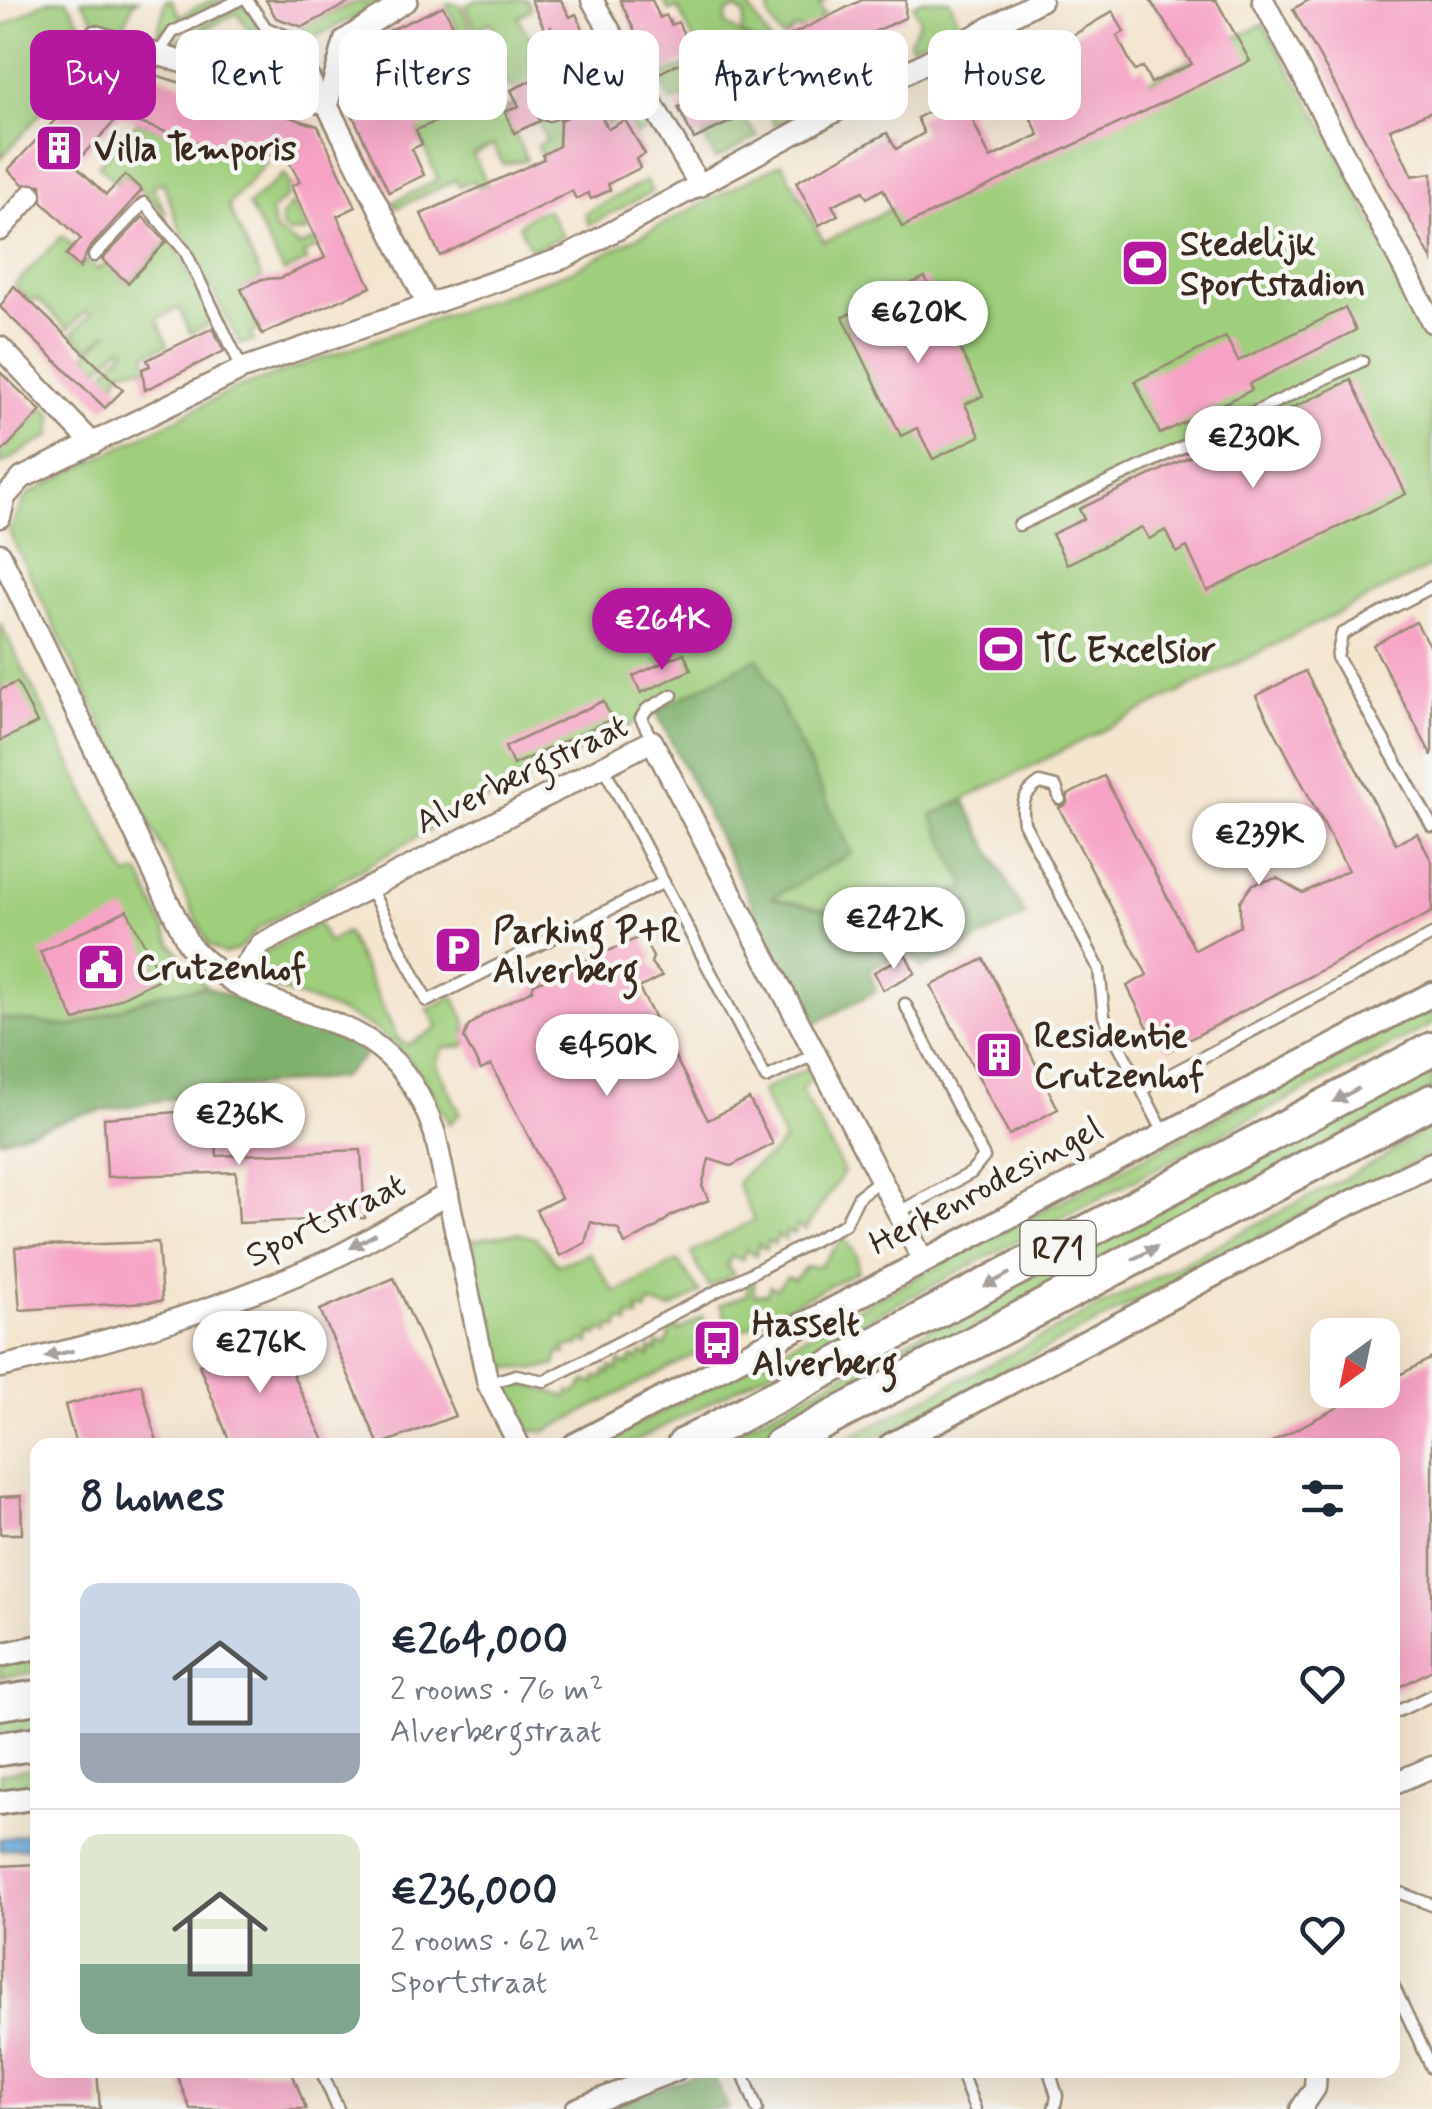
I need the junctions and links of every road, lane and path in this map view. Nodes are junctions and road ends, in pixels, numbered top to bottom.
1 (239, 0) edge
2 (247, 0) edge
3 (406, 0) edge
4 (592, 0) edge
5 (1041, 0) edge
6 (1263, 0) edge
7 (610, 30) edge
8 (157, 54) joint
9 (327, 105) junction
10 (659, 114) edge
11 (700, 186) junction
12 (31, 195) dead end
13 (0, 230) edge
14 (94, 256) dead end
15 (427, 303) junction
16 (1432, 322) edge
17 (0, 346) edge
18 (1362, 361) dead end
19 (242, 369) junction
20 (93, 444) junction
21 (0, 517) edge
22 (1019, 526) dead end
23 (0, 554) edge
24 (1432, 587) edge
25 (672, 695) dead end
26 (652, 741) junction
27 (603, 766) junction
28 (1060, 800) dead end
29 (1432, 826) edge
30 (664, 882) junction
31 (369, 885) junction
32 (1432, 934) edge
33 (232, 982) junction
34 (1432, 994) edge
35 (906, 1004) dead end
36 (1432, 1049) edge
37 (812, 1055) junction
38 (1144, 1088) junction
39 (1432, 1102) edge
40 (1166, 1135) junction
41 (1432, 1164) edge
42 (880, 1180) junction
43 (448, 1194) junction
44 (897, 1213) junction
45 (924, 1262) junction
46 (0, 1368) edge
47 (488, 1384) junction
48 (515, 1438) edge
49 (588, 1438) edge
50 (697, 1438) edge
51 (793, 1438) edge
52 (905, 1438) edge
53 (30, 1649) edge
54 (0, 1655) edge
55 (1432, 1695) edge
56 (30, 1698) edge
57 (0, 1703) edge
58 (1400, 1710) edge
59 (30, 1744) edge
60 (0, 1748) edge
61 (1432, 1767) edge
62 (1400, 1781) edge
63 (30, 1798) edge
64 (0, 1804) edge
65 (1400, 1893) edge
66 (1432, 1906) edge
67 (1400, 2000) edge
68 (1432, 2068) edge
69 (324, 2078) edge
70 (655, 2078) edge
71 (745, 2078) edge
72 (963, 2078) edge
73 (1051, 2078) edge
74 (1315, 2078) edge
75 (338, 2109) edge
76 (576, 2109) edge
77 (757, 2109) edge
78 (976, 2109) edge
79 (1054, 2109) edge
80 (1301, 2109) edge

1 - 8 lane
2 - 9 lane
3 - 9 street
4 - 7 street
5 - 11 street
6 - 16 street
8 - 9 street
9 - 15 street
10 - 11 street
11 - 15 street
12 - 13 street
14 - 19 lane
15 - 19 street
17 - 20 street
18 - 22 lane
19 - 20 street
20 - 21 street
23 - 33 street
24 - 29 lane
25 - 26 lane
26 - 27 street, Alverbergstraat
26 - 37 street, Alverbergstraat
27 - 30 lane
27 - 31 street, Alverbergstraat
28 - 38 lane
30 - 31 lane
30 - 37 lane
31 - 33 street, Alverbergstraat
32 - 38 lane
33 - 43 street
34 - 40 street, Herkenrodesingel
35 - 44 lane
36 -> 50 highway, R71
37 - 42 street, Alverbergstraat
38 - 40 lane
51 -> 39 highway, R71
40 - 45 street, Herkenrodesingel
41 - 52 street
42 - 44 street, Alverbergstraat
42 - 47 lane
43 -> 46 street, Sportstraat
43 - 47 street
44 - 45 street, Alverbergstraat
45 - 49 street, Herkenrodesingel
47 - 48 street
53 - 54 street
55 - 58 lane
56 - 57 highway
59 - 60 highway
61 - 62 street
63 - 64 street
65 - 66 lane
67 - 68 lane
69 - 75 lane
70 - 76 street
71 - 77 lane
72 - 78 lane
73 - 79 lane
74 - 80 street

